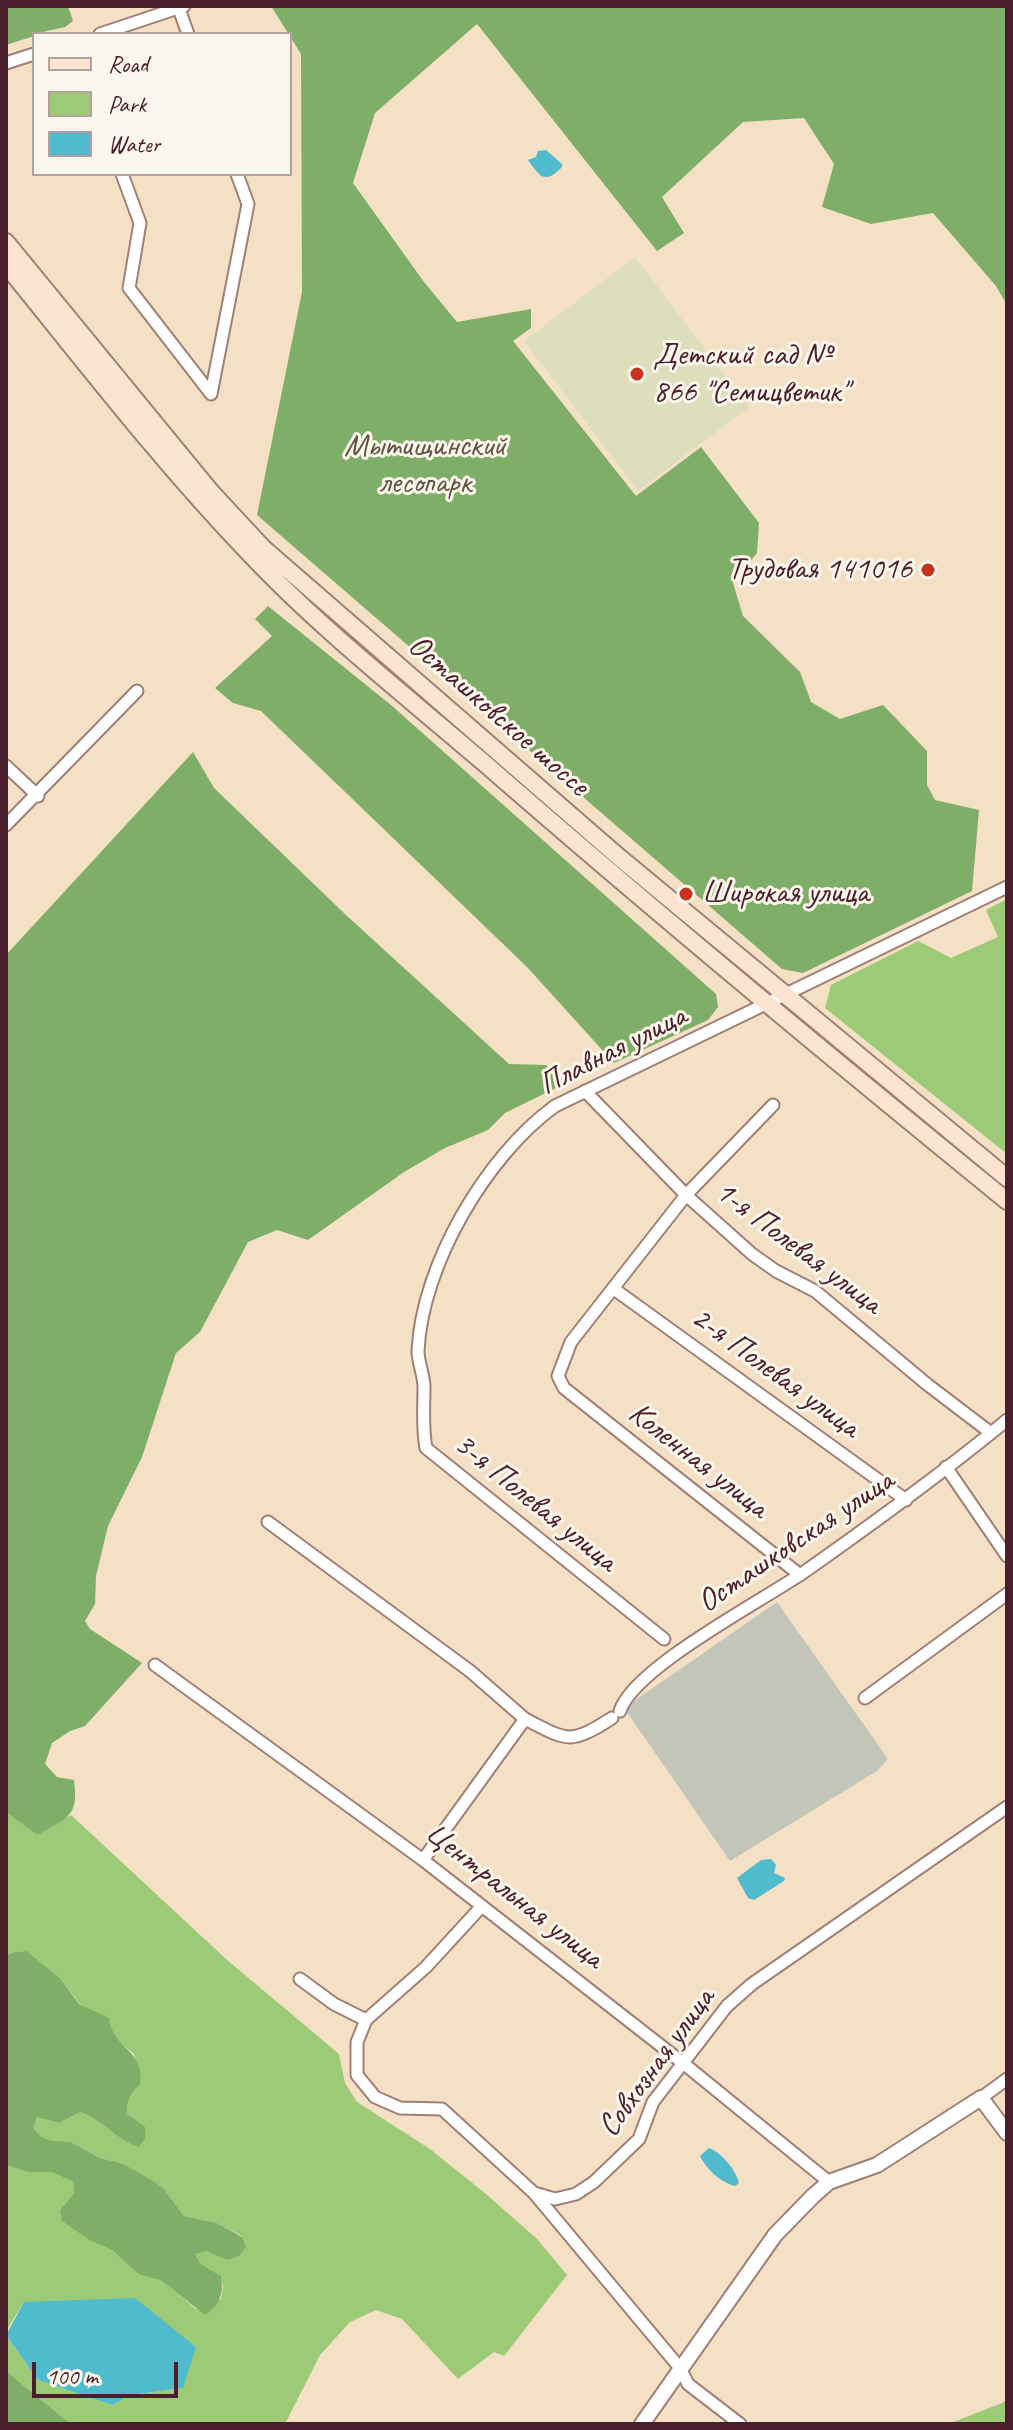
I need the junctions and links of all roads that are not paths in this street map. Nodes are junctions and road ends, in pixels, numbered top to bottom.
1 (182, 8) edge
2 (106, 32) edge
3 (188, 32) edge
4 (32, 55) edge
5 (6, 63) edge
6 (123, 176) edge
7 (238, 176) edge
8 (6, 242) edge
9 (6, 265) edge
10 (137, 691) dead end
11 (6, 766) edge
12 (38, 796) junction
13 (6, 825) edge
14 (1007, 887) edge
15 (786, 995) junction
16 (766, 1005) junction
17 (585, 1091) junction
18 (773, 1105) dead end
19 (1007, 1178) edge
20 (686, 1195) junction
21 (1007, 1201) edge
22 (614, 1289) junction
23 (424, 1383) joint
24 (1007, 1420) edge
25 (991, 1433) junction
26 (946, 1467) junction
27 (906, 1500) junction
28 (268, 1522) dead end
29 (1007, 1556) edge
30 (800, 1575) junction
31 (1007, 1594) edge
32 (664, 1639) dead end
33 (155, 1665) dead end
34 (865, 1698) dead end
35 (525, 1719) junction
36 (1007, 1807) edge
37 (423, 1860) junction
38 (481, 1907) junction
39 (300, 1979) dead end
40 (366, 2020) junction
41 (683, 2063) junction
42 (1007, 2079) edge
43 (981, 2098) junction
44 (1007, 2133) edge
45 (829, 2182) junction
46 (534, 2193) junction
47 (680, 2368) junction
48 (642, 2424) edge
49 (740, 2424) edge

1 - 2 street
1 - 3 street
4 - 5 street
6 - 7 street
8 - 15 main road, Осташковское шоссе
9 - 16 main road, Осташковское шоссе
10 - 12 street
11 - 12 street
12 - 13 street
14 - 15 street, Плавная улица
15 - 16 street, Плавная улица
15 - 19 main road, Осташковское шоссе
16 - 17 street, Плавная улица
16 - 21 main road, Осташковское шоссе
17 - 20 street, 1-я Полевая улица
17 - 23 street, Плавная улица
18 - 20 street
20 - 22 street
20 - 25 street, 1-я Полевая улица
22 - 27 street, 2-я Полевая улица
22 - 30 street, Коленная улица
23 - 32 street, 3-я Полевая улица
24 - 25 street, Осташковская улица
25 - 26 street, Осташковская улица
26 - 27 street, Осташковская улица
26 - 29 street
27 - 30 street, Осташковская улица
28 - 35 street, Осташковская улица
30 - 35 street, Осташковская улица
31 - 34 street
33 - 37 street, Центральная улица
35 - 37 street
36 - 41 street, Совхозная улица
37 - 38 street, Центральная улица
38 - 40 street
38 - 41 street, Центральная улица
39 - 40 street
40 - 46 street
41 - 45 street, Центральная улица
41 - 46 street, Совхозная улица
42 - 43 street
43 - 44 street
43 - 45 street
45 - 47 street
46 - 47 street
47 - 48 street
47 - 49 street

